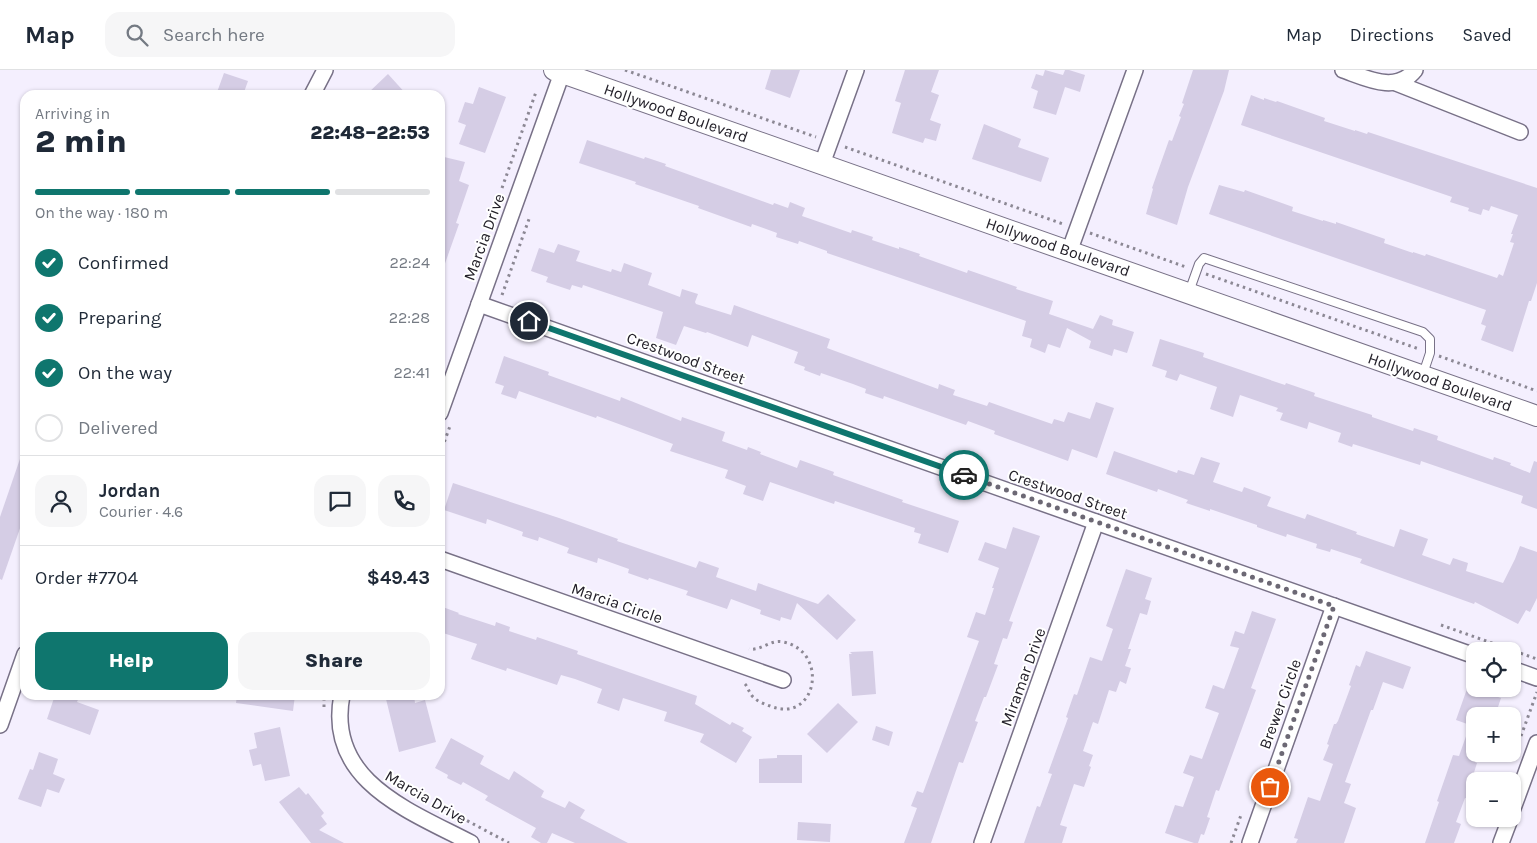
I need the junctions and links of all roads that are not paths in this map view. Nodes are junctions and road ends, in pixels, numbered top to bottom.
1 (324, 70) edge
2 (856, 70) edge
3 (1135, 70) edge
4 (1343, 70) edge
5 (1415, 70) edge
6 (569, 73) edge
7 (1396, 83) junction
8 (314, 90) edge
9 (1520, 132) dead end
10 (822, 164) junction
11 (1070, 252) junction
12 (1189, 294) junction
13 (479, 304) junction
14 (1422, 376) junction
15 (445, 400) edge
16 (1537, 416) edge
17 (1096, 522) junction
18 (445, 561) edge
19 (1334, 606) junction
20 (1466, 653) edge
21 (20, 668) edge
22 (1521, 672) edge
23 (1537, 678) edge
24 (783, 680) dead end
25 (341, 700) edge
26 (0, 725) edge
27 (1537, 743) edge
28 (1521, 787) edge
29 (1507, 827) edge
30 (471, 843) edge
31 (982, 843) edge
32 (1250, 843) edge
33 (1501, 843) edge

1 - 8 street
2 - 10 street
3 - 11 street
4 - 7 street
5 - 7 street
6 - 10 street, Hollywood Boulevard
6 - 13 street, Marcia Drive
7 - 9 street
10 - 11 street, Hollywood Boulevard
11 - 12 street, Hollywood Boulevard
12 - 14 street, Hollywood Boulevard
12 - 14 lane
13 - 15 street, Marcia Drive
13 - 17 street, Crestwood Street
14 - 16 street, Hollywood Boulevard
17 - 19 street, Crestwood Street
17 - 31 street, Miramar Drive
18 - 24 street, Marcia Circle
19 - 20 street, Crestwood Street
19 - 32 street, Brewer Circle
21 - 26 street
22 - 23 street
25 - 30 street, Marcia Drive
27 - 28 street
29 - 33 street

